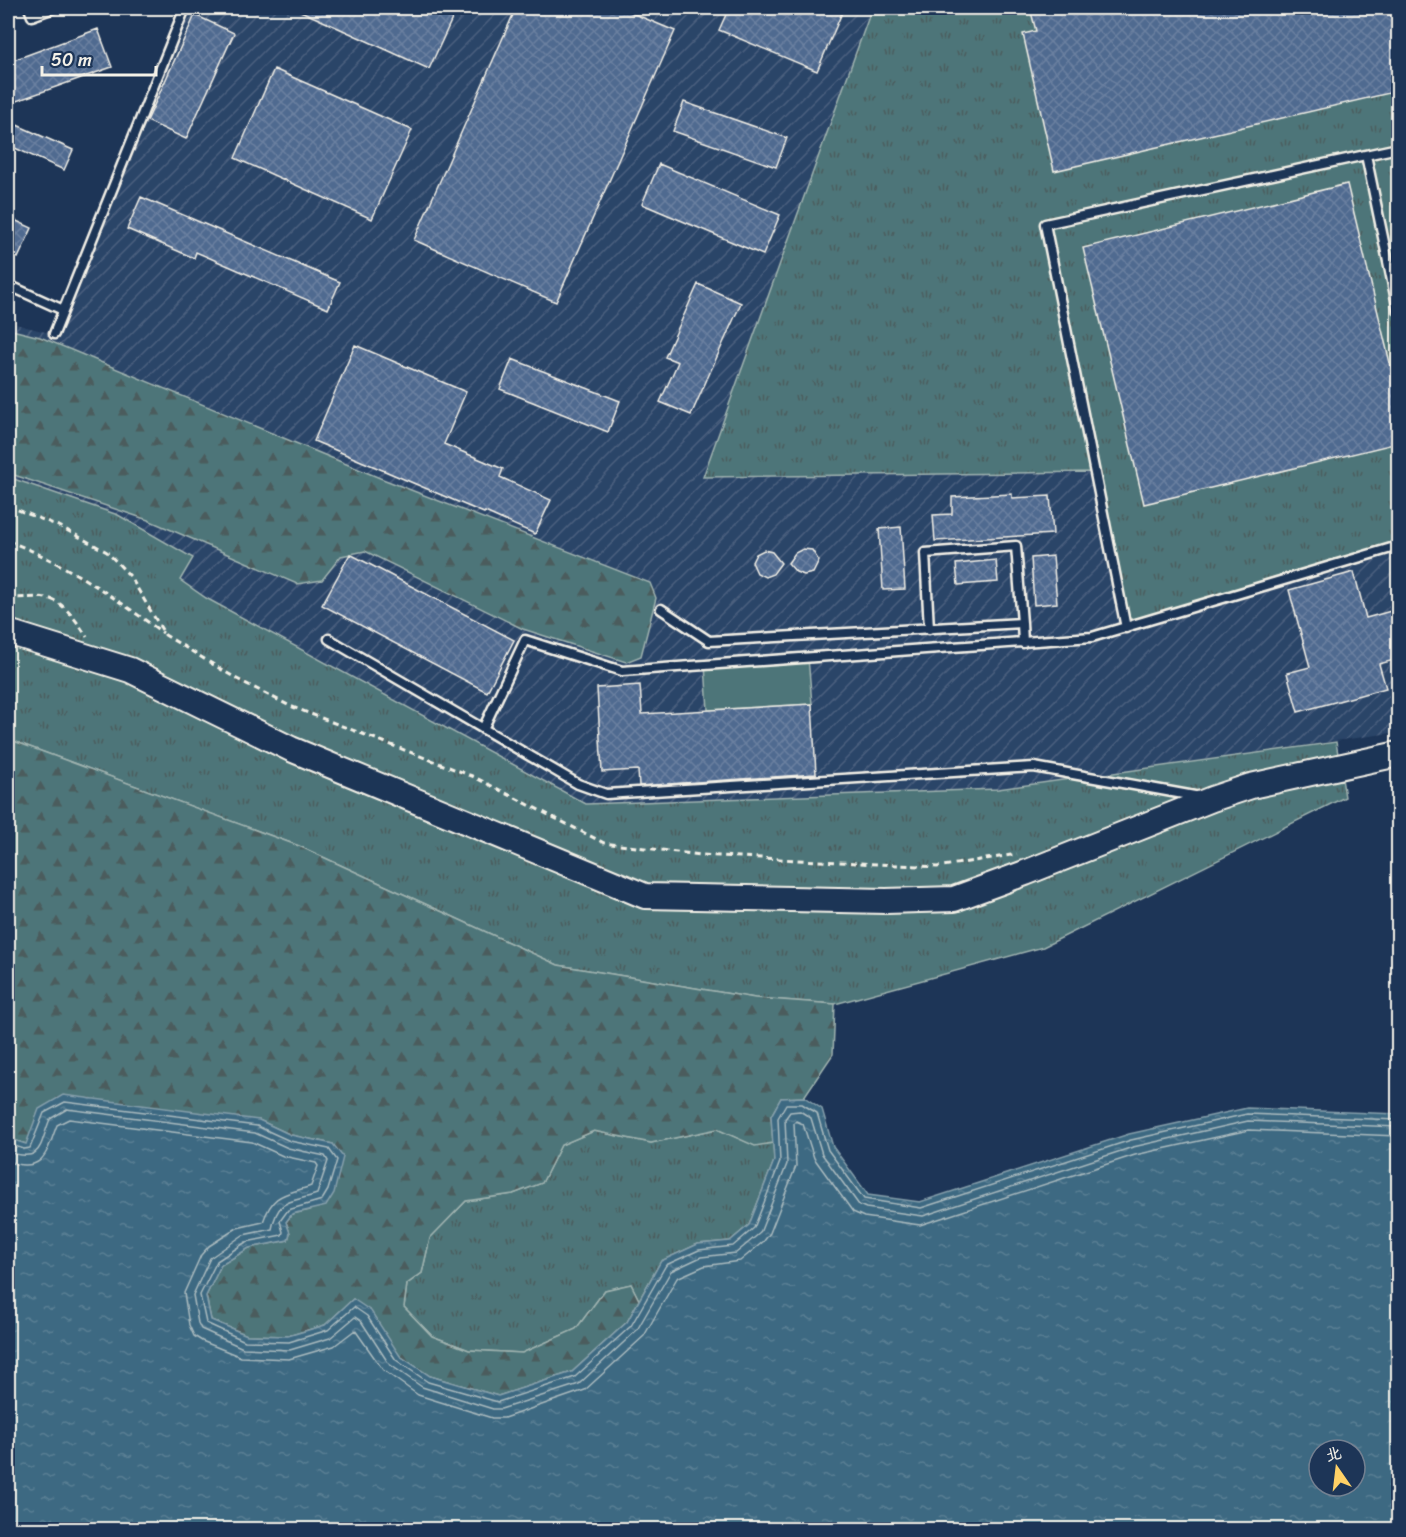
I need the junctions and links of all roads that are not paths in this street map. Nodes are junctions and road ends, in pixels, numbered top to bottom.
1 (29, 8) edge
2 (54, 8) edge
3 (185, 8) edge
4 (1398, 148) edge
5 (1366, 155) junction
6 (8, 285) edge
7 (63, 310) dead end
8 (1398, 310) edge
9 (54, 334) dead end
10 (1398, 546) edge
11 (661, 609) dead end
12 (1022, 623) junction
13 (1126, 627) junction
14 (929, 629) junction
15 (8, 632) edge
16 (329, 639) dead end
17 (1023, 643) junction
18 (483, 729) junction
19 (1398, 754) edge
20 (1212, 799) junction

1 - 2 lane
3 - 9 lane
4 - 5 lane
5 - 8 lane
5 - 13 lane
6 - 7 lane
10 - 13 lane
11 - 14 lane
12 - 14 lane
12 - 14 lane
12 - 17 lane
13 - 17 lane
15 - 20 street
16 - 18 lane
17 - 18 lane
18 - 20 lane
19 - 20 street

